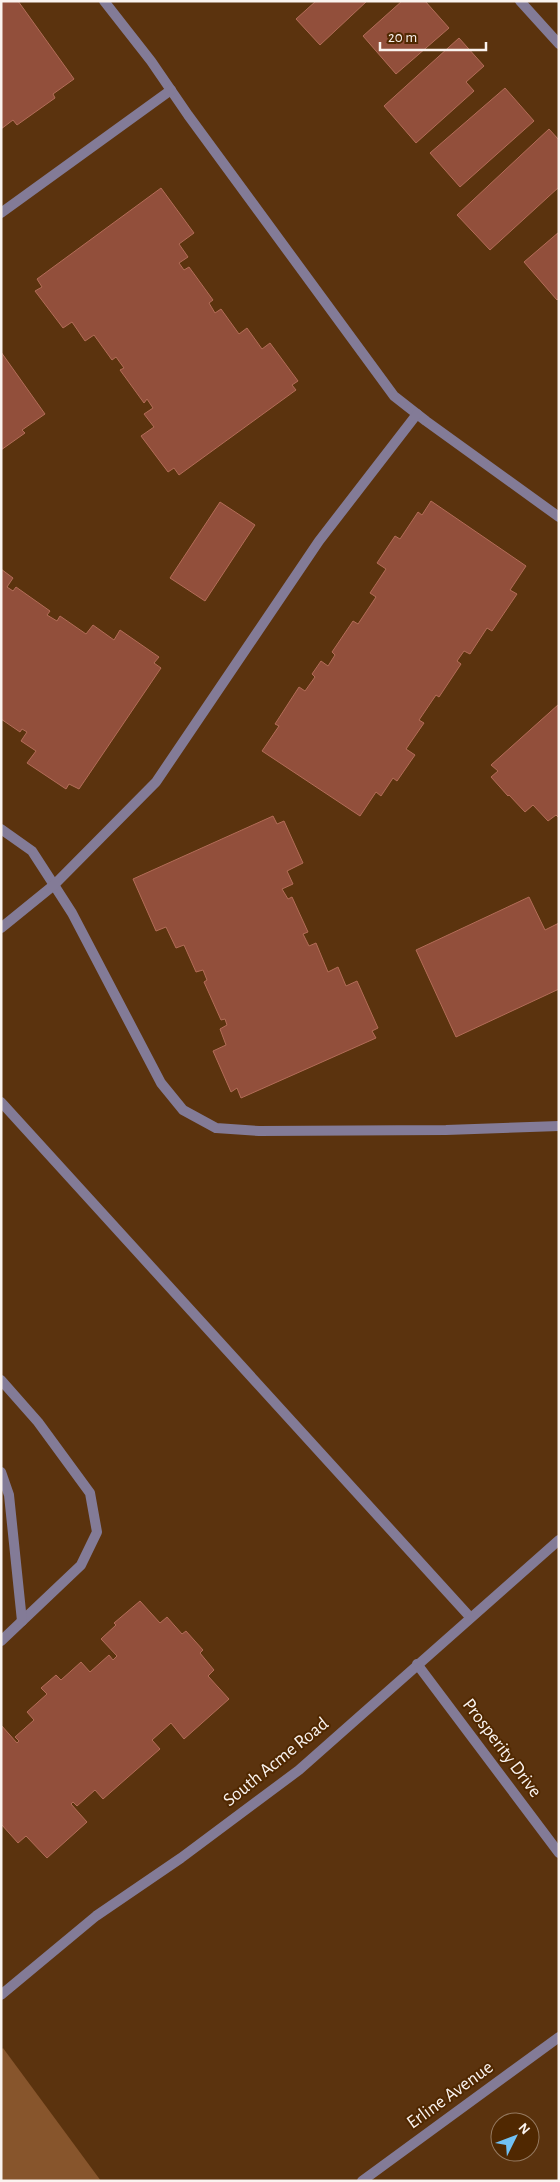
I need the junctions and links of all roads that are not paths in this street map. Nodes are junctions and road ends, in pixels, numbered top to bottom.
1 (104, 1) edge
2 (520, 1) edge
3 (559, 44) edge
4 (171, 90) junction
5 (1, 213) edge
6 (417, 414) junction
7 (559, 517) edge
8 (1, 829) edge
9 (54, 885) junction
10 (1, 928) edge
11 (1, 1102) edge
12 (559, 1126) edge
13 (1, 1380) edge
14 (1, 1472) edge
15 (559, 1540) edge
16 (470, 1617) junction
17 (22, 1621) junction
18 (1, 1641) edge
19 (417, 1664) junction
20 (559, 1853) edge
21 (1, 1995) edge
22 (559, 2037) edge
23 (362, 2181) edge

1 - 4 street
2 - 3 street
4 - 5 street
4 - 6 street
6 - 7 street
6 - 9 street
8 - 9 street
9 - 10 street
9 - 12 street
11 - 16 street
13 - 17 street
14 - 17 street
15 - 16 street, South Acme Road
16 - 19 street, South Acme Road
17 - 18 street
19 - 20 street, Prosperity Drive
19 - 21 street, South Acme Road
22 - 23 street, Erline Avenue

